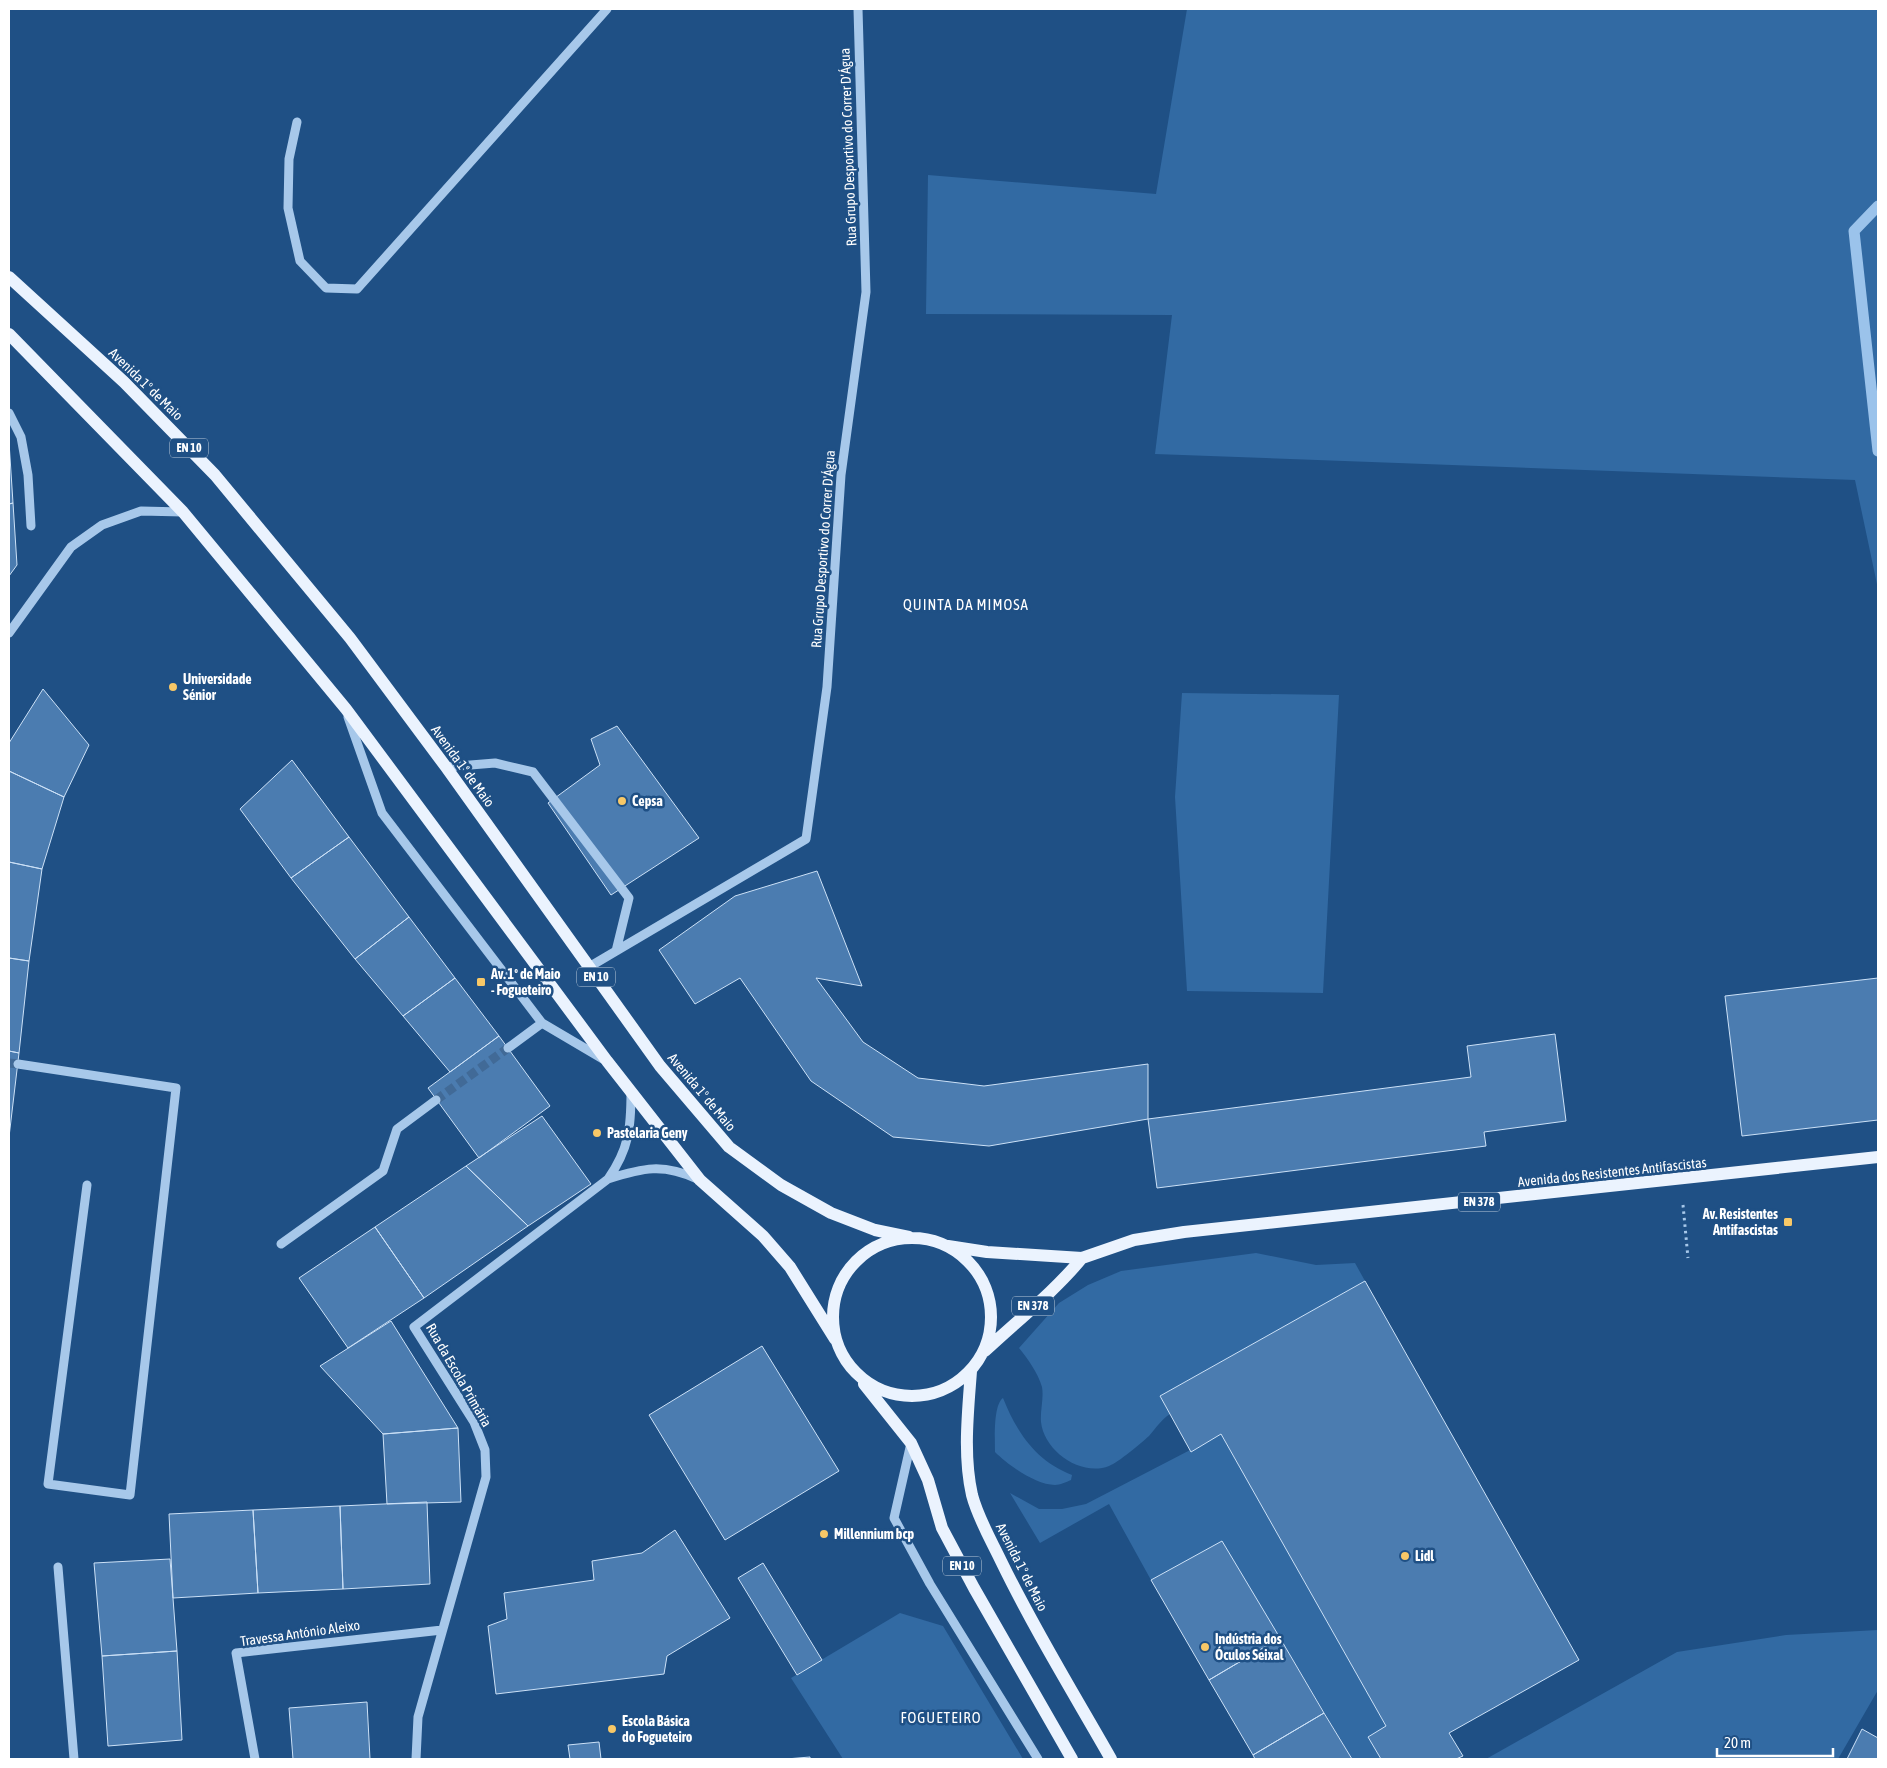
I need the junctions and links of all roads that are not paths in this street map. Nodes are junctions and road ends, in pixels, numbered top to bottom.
1 (607, 9) edge
2 (858, 9) edge
3 (297, 122) dead end
4 (9, 277) edge
5 (9, 334) edge
6 (9, 413) edge
7 (183, 512) junction
8 (31, 526) dead end
9 (9, 633) edge
10 (346, 710) junction
11 (446, 767) junction
12 (616, 951) junction
13 (589, 967) junction
14 (542, 1023) junction
15 (508, 1048) tunnel mouth
16 (607, 1061) junction
17 (18, 1064) tunnel mouth
18 (631, 1092) junction
19 (436, 1100) tunnel mouth
20 (1878, 1157) edge
21 (608, 1179) junction
22 (700, 1180) junction
23 (87, 1185) dead end
24 (909, 1237) junction
25 (281, 1244) dead end
26 (948, 1246) junction
27 (1082, 1258) junction
28 (834, 1339) junction
29 (983, 1354) junction
30 (970, 1371) junction
31 (856, 1374) junction
32 (911, 1442) junction
33 (58, 1567) dead end
34 (442, 1630) junction
35 (74, 1759) edge
36 (255, 1759) edge
37 (416, 1759) edge
38 (1038, 1759) edge
39 (1072, 1759) edge
40 (1112, 1759) edge

1 - 3 street
2 - 12 street, Rua Grupo Desportivo do Correr D'Água
4 - 11 main road, Avenida 1º de Maio / EN 10
5 - 7 main road, EN 10
6 - 8 street
7 - 9 street
7 - 10 main road, EN 10
10 - 14 street
10 - 16 main road, EN 10
11 - 12 street
11 - 13 main road, Avenida 1º de Maio / EN 10
12 - 13 street, Rua Grupo Desportivo do Correr D'Água
13 - 24 main road, Avenida 1º de Maio / EN 10
14 - 15 street
14 - 16 street
16 - 18 main road, EN 10
17 - 23 street
18 - 21 street, Rua da Escola Primária
18 - 22 main road, EN 10
19 - 25 street
20 - 27 main road, Avenida dos Resistentes Antifascistas / EN 378
21 - 22 street, Rua da Escola Primária
21 - 34 street, Rua da Escola Primária
22 - 28 main road, EN 10
24 - 26 main road
24 - 28 main road
26 - 27 main road, Avenida dos Resistentes Antifascistas / EN 378
26 - 29 main road
27 - 29 main road, EN 378
28 - 31 main road
29 - 30 main road
30 - 31 main road
30 - 40 main road, Avenida 1º de Maio / EN 10
31 - 32 main road, EN 10
32 - 38 street
32 - 39 main road, EN 10
33 - 35 street
34 - 36 street, Travessa António Aleixo
34 - 37 street, Rua da Escola Primária

